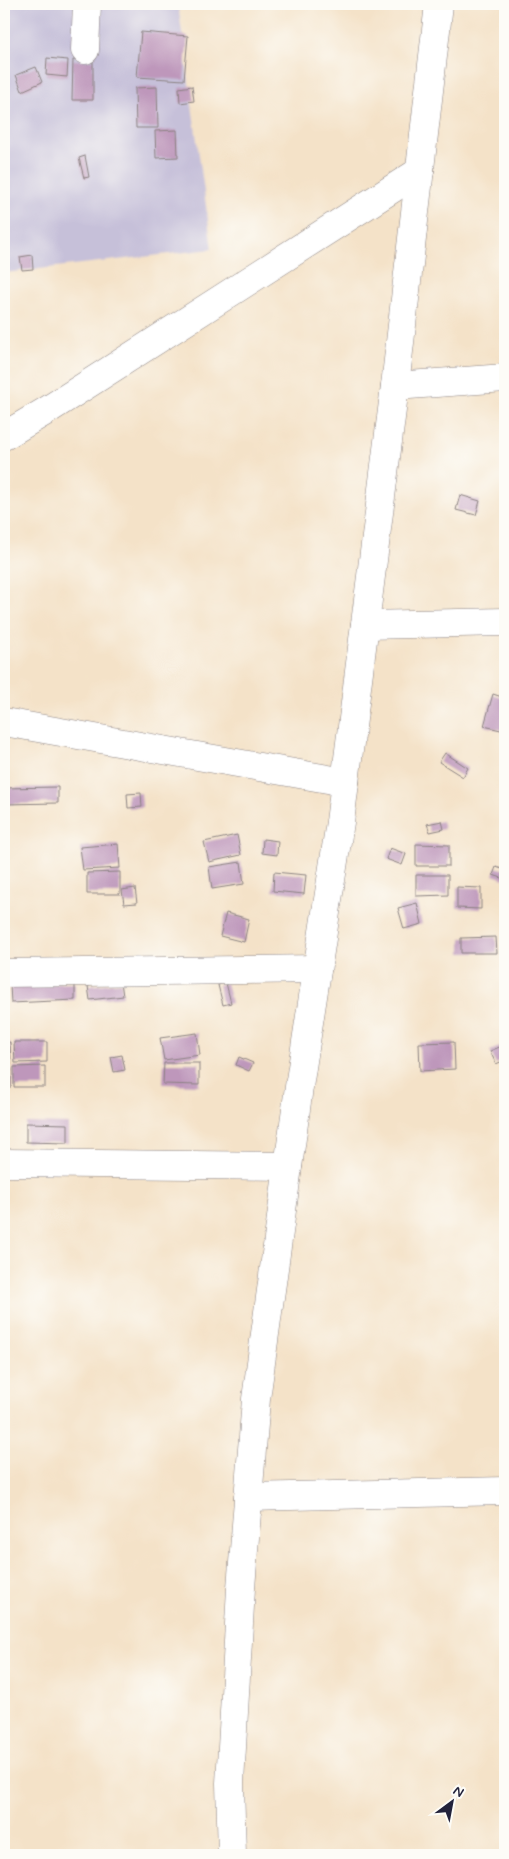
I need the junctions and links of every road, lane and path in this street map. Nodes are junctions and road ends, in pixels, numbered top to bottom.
1 (87, 4) edge
2 (439, 4) edge
3 (85, 50) dead end
4 (420, 171) junction
5 (505, 378) edge
6 (395, 386) junction
7 (4, 436) edge
8 (505, 622) edge
9 (365, 625) junction
10 (4, 722) edge
11 (345, 782) junction
12 (317, 969) junction
13 (4, 973) edge
14 (4, 1163) edge
15 (288, 1166) junction
16 (505, 1491) edge
17 (248, 1497) junction
18 (232, 1855) edge

1 - 3 street
2 - 4 street
4 - 6 street
4 - 7 street
5 - 6 street
6 - 9 street
8 - 9 street
9 - 11 street
10 - 11 street
11 - 12 street
12 - 13 street
12 - 15 street
14 - 15 street
15 - 17 street
16 - 17 street
17 - 18 street

